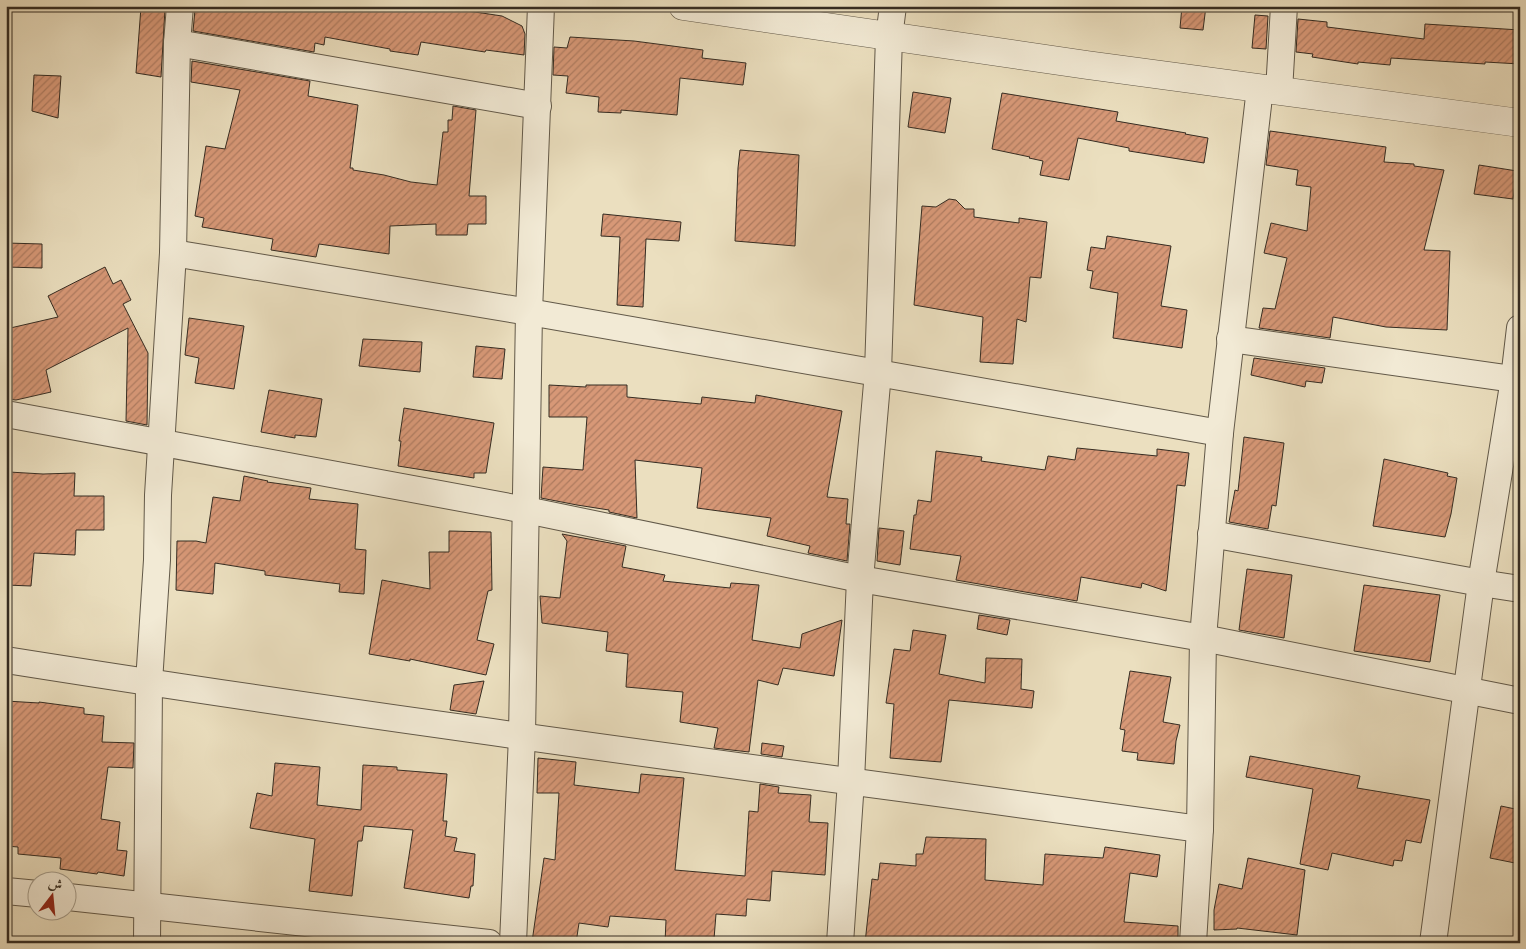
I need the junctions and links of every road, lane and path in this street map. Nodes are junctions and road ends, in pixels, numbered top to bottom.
1 (180, 6) edge
2 (541, 6) edge
3 (683, 6) edge
4 (893, 6) edge
5 (1284, 6) edge
6 (889, 37) junction
7 (177, 43) junction
8 (1269, 89) junction
9 (538, 106) junction
10 (1520, 124) edge
11 (173, 253) junction
12 (529, 312) junction
13 (1520, 328) edge
14 (1230, 339) junction
15 (878, 372) junction
16 (1517, 380) edge
17 (6, 414) edge
18 (1220, 433) junction
19 (161, 443) junction
20 (526, 510) junction
21 (1211, 534) junction
22 (860, 579) junction
23 (1481, 583) junction
24 (1520, 589) edge
25 (1203, 638) junction
26 (6, 660) edge
27 (149, 682) junction
28 (1467, 691) junction
29 (1520, 701) edge
30 (522, 736) junction
31 (851, 781) junction
32 (1200, 829) junction
33 (6, 891) edge
34 (28, 893) edge
35 (78, 898) edge
36 (147, 906) junction
37 (146, 943) edge
38 (488, 943) edge
39 (513, 943) edge
40 (840, 943) edge
41 (1193, 943) edge
42 (1432, 943) edge

1 - 7 street
2 - 9 street
3 - 6 street
4 - 6 street
5 - 8 street
6 - 8 street
6 - 15 street
7 - 9 street
7 - 11 street
8 - 10 street
8 - 14 street
9 - 12 street
11 - 12 street
11 - 19 street
12 - 15 street
12 - 20 street
13 - 16 street
14 - 16 street
14 - 18 street
15 - 18 street
15 - 22 street
16 - 23 street
17 - 19 street
18 - 21 street
19 - 20 street
19 - 27 street
20 - 22 street
20 - 30 street
21 - 23 street
21 - 25 street
22 - 25 street
22 - 31 street
23 - 24 street
23 - 28 street
25 - 28 street
25 - 32 street
26 - 27 street
27 - 30 street
27 - 36 street
28 - 29 street
28 - 42 street
30 - 31 street
30 - 39 street
31 - 32 street
31 - 40 street
32 - 41 street
33 - 34 street
35 - 36 street
36 - 37 street
36 - 38 street

